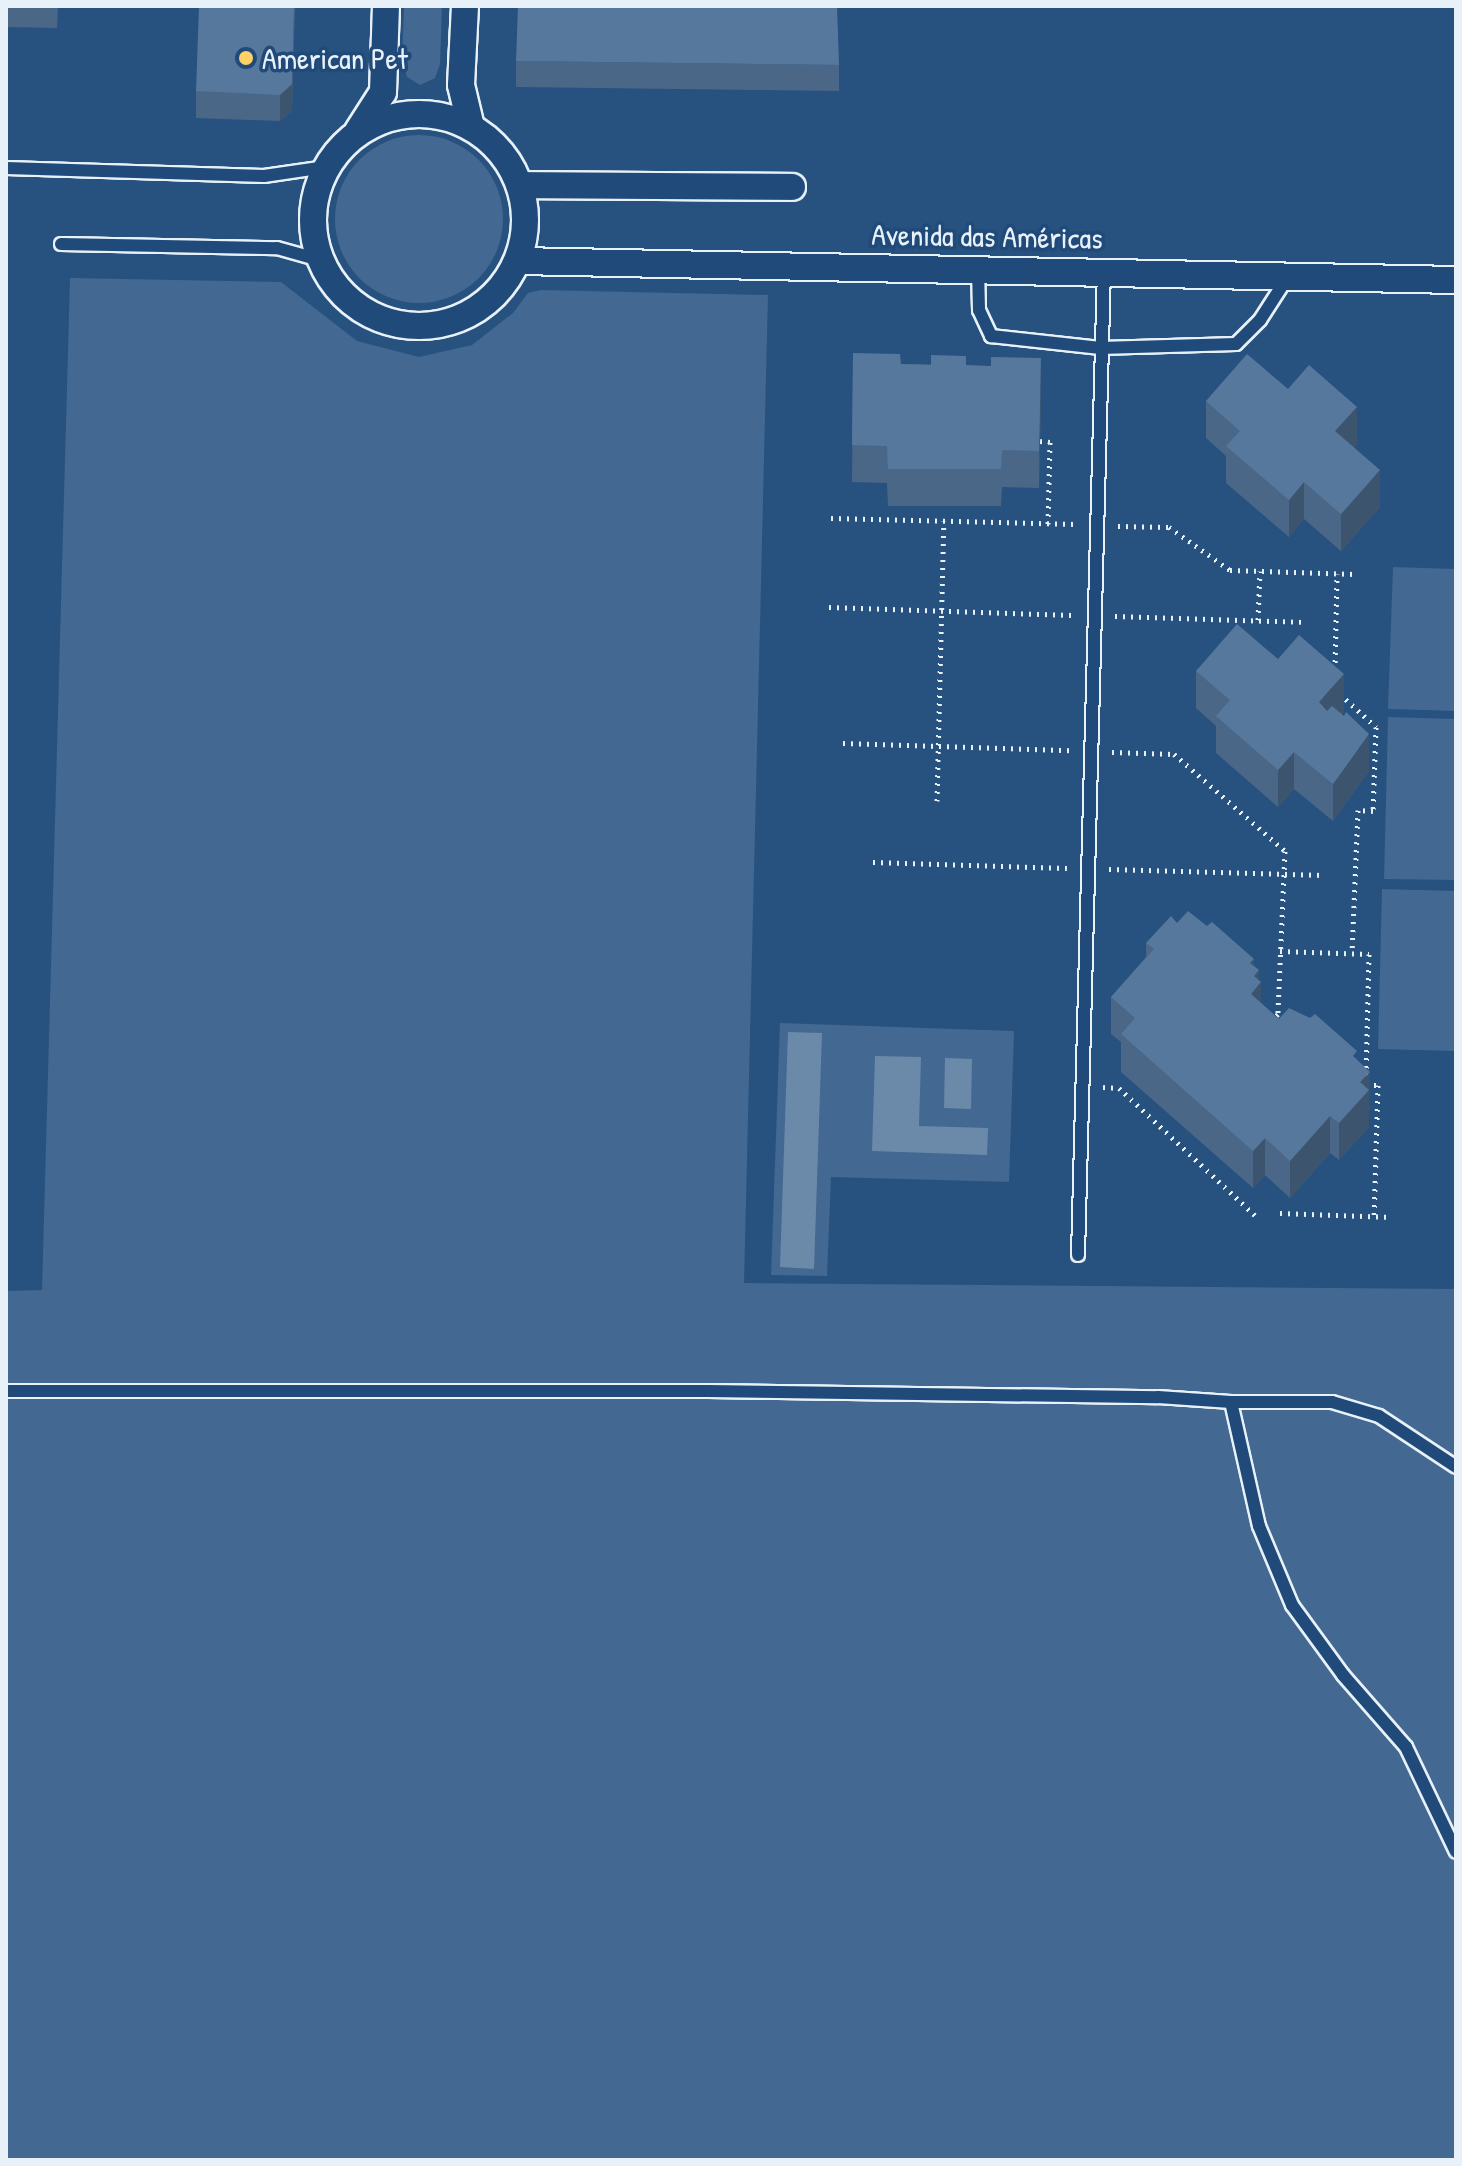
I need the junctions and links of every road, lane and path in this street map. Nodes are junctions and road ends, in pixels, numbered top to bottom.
1 (386, 6) edge
2 (465, 6) edge
3 (471, 127) junction
4 (356, 134) junction
5 (326, 167) junction
6 (6, 168) edge
7 (520, 185) junction
8 (792, 187) dead end
9 (61, 244) dead end
10 (320, 260) junction
11 (518, 261) junction
12 (978, 269) junction
13 (1104, 269) junction
14 (1290, 275) junction
15 (1456, 280) edge
16 (1100, 348) junction
17 (1040, 441) edge
18 (944, 521) dead end
19 (1048, 524) dead end
20 (1260, 571) dead end
21 (1337, 574) dead end
22 (829, 607) dead end
23 (943, 611) junction
24 (1094, 616) junction
25 (1258, 620) junction
26 (1302, 622) dead end
27 (1335, 675) edge
28 (1335, 689) edge
29 (843, 743) dead end
30 (938, 746) junction
31 (1090, 751) junction
32 (937, 801) dead end
33 (1280, 951) junction
34 (1352, 953) junction
35 (1267, 1025) edge
36 (1082, 1086) junction
37 (1280, 1213) dead end
38 (1374, 1216) junction
39 (1392, 1217) dead end
40 (1258, 1218) dead end
41 (1078, 1255) dead end
42 (6, 1391) edge
43 (1231, 1402) junction
44 (1456, 1467) edge
45 (1456, 1852) edge

1 - 4 street
2 - 3 street
3 - 4 street
3 - 7 street
4 - 5 street
5 - 6 lane
5 - 10 street
7 - 8 street
7 - 11 street
9 - 10 lane
10 - 11 street
11 - 12 street, Avenida das Américas
12 - 13 street, Avenida das Américas
12 - 16 lane
13 - 14 street, Avenida das Américas
13 - 16 lane
14 - 15 street, Avenida das Américas
14 - 16 lane
16 - 24 lane
17 - 19 path
18 - 23 path
20 - 25 path
21 - 27 path
22 - 23 path
23 - 24 path
23 - 30 path
24 - 25 path
24 - 31 lane
25 - 26 path
28 - 34 path
29 - 30 path
30 - 31 path
30 - 32 path
31 - 33 path
31 - 36 lane
33 - 34 path
33 - 35 path
34 - 38 path
36 - 40 path
36 - 41 lane
37 - 38 path
38 - 39 path
42 - 43 lane
43 - 44 lane
43 - 45 lane

